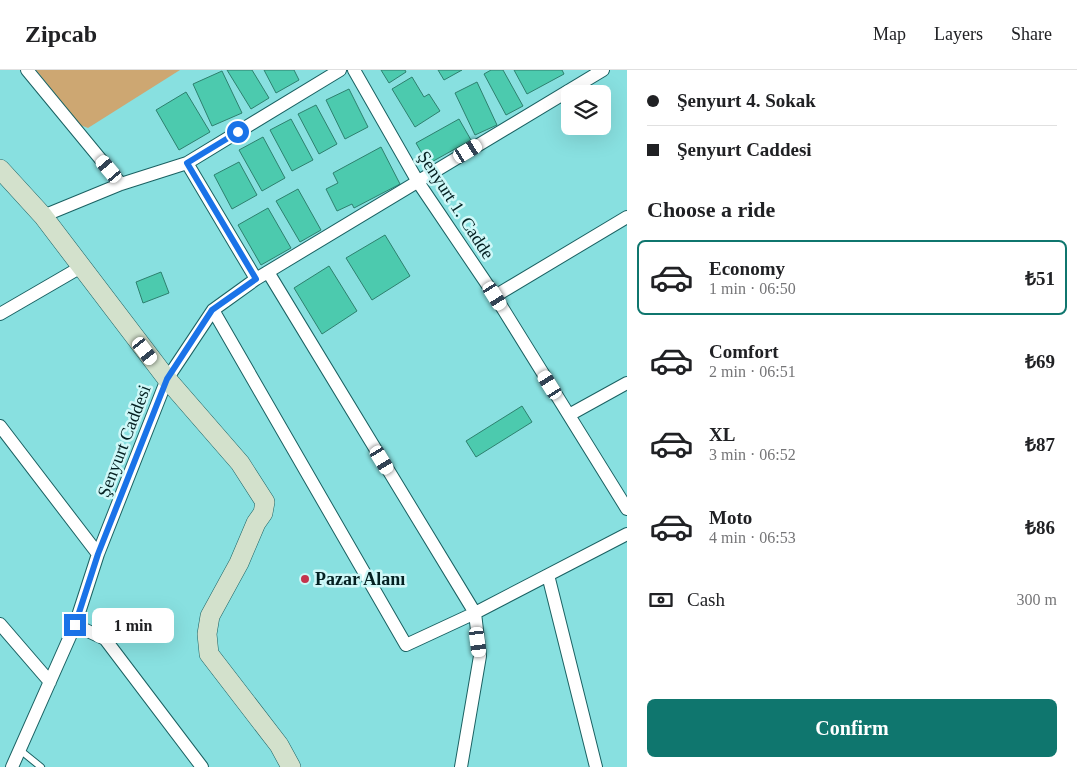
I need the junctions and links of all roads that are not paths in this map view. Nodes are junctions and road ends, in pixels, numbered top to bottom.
1 (27, 70) edge
2 (340, 70) edge
3 (354, 70) edge
4 (603, 70) edge
5 (187, 163) junction
6 (0, 169) edge
7 (418, 182) junction
8 (121, 184) junction
9 (43, 216) junction
10 (627, 217) edge
11 (81, 267) junction
12 (268, 272) junction
13 (256, 279) junction
14 (495, 296) junction
15 (212, 310) junction
16 (0, 314) edge
17 (167, 379) junction
18 (627, 383) edge
19 (569, 415) junction
20 (0, 426) edge
21 (627, 509) edge
22 (627, 534) edge
23 (98, 554) junction
24 (548, 575) junction
25 (475, 613) junction
26 (0, 624) edge
27 (75, 625) junction
28 (50, 682) junction
29 (20, 750) junction
30 (12, 767) edge
31 (41, 767) edge
32 (202, 767) edge
33 (291, 767) edge
34 (462, 767) edge
35 (596, 767) edge

1 - 8 street
2 - 5 street
3 - 7 street, Şenyurt 1. Cadde
4 - 7 street, Şenyurt Caddesi
5 - 8 street
5 - 13 street
6 - 9 street
7 - 12 street, Şenyurt Caddesi
7 - 14 street, Şenyurt 1. Cadde
8 - 9 street
9 - 11 street
10 - 14 street
11 - 16 street
11 - 17 street
12 - 13 street, Şenyurt Caddesi
12 - 25 street
13 - 15 street, Şenyurt Caddesi
14 - 19 street, Şenyurt 1. Cadde
15 - 17 street, Şenyurt Caddesi
15 - 25 street
17 - 23 street, Şenyurt Caddesi
17 - 33 street
18 - 19 street
19 - 21 street, Şenyurt 1. Cadde
20 - 23 street
22 - 24 street
23 - 27 street, Şenyurt Caddesi
24 - 25 street
24 - 35 street
25 - 34 street
26 - 28 street
27 - 28 street, Şenyurt Caddesi
27 - 32 street
28 - 29 street, Şenyurt Caddesi
29 - 30 street, Şenyurt Caddesi
29 - 31 lane

